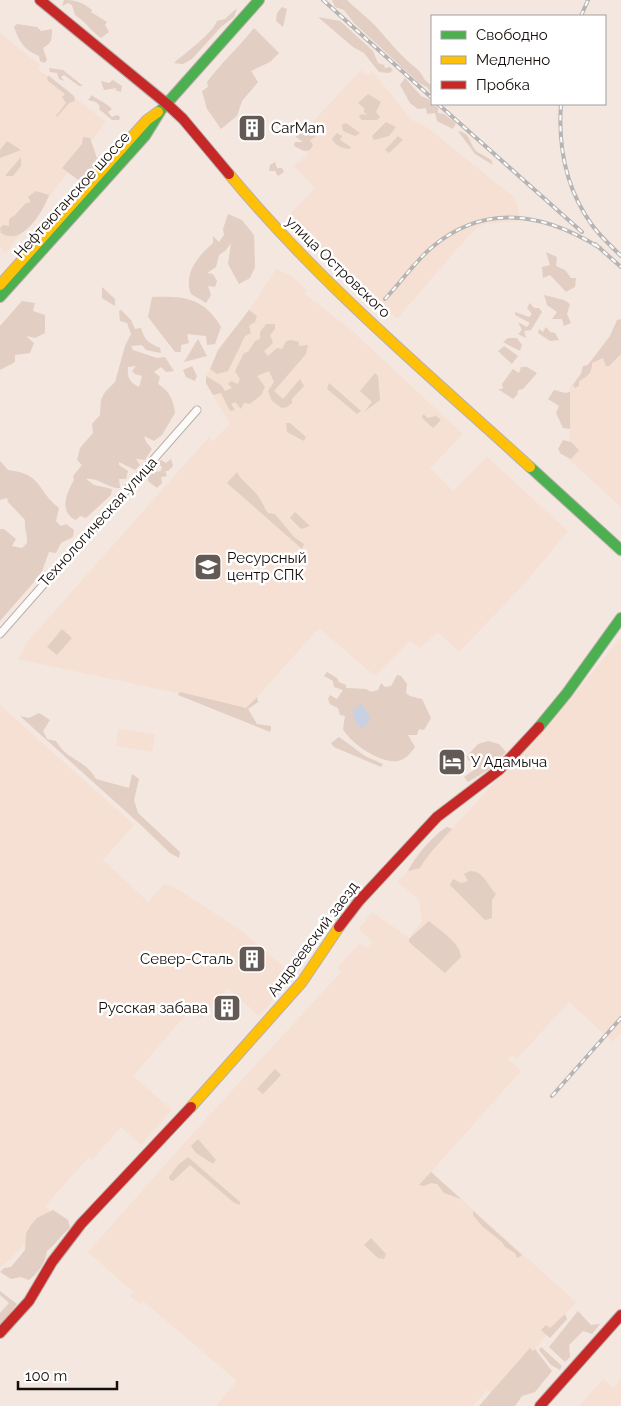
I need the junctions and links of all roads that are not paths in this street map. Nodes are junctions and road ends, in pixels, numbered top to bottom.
1 (40, 0) edge
2 (259, 0) edge
3 (164, 107) junction
4 (0, 285) edge
5 (0, 297) edge
6 (197, 410) dead end
7 (621, 550) edge
8 (621, 618) edge
9 (0, 634) edge
10 (621, 1315) edge
11 (0, 1333) edge
12 (540, 1406) edge

1 - 3 main road, улица Островского
2 - 3 main road, Нефтеюганское шоссе
3 - 4 main road, Нефтеюганское шоссе
3 - 5 main road, Нефтеюганское шоссе
3 - 7 main road, улица Островского
6 - 9 street, Технологическая улица
8 - 11 main road, Андреевский заезд
10 - 12 main road

